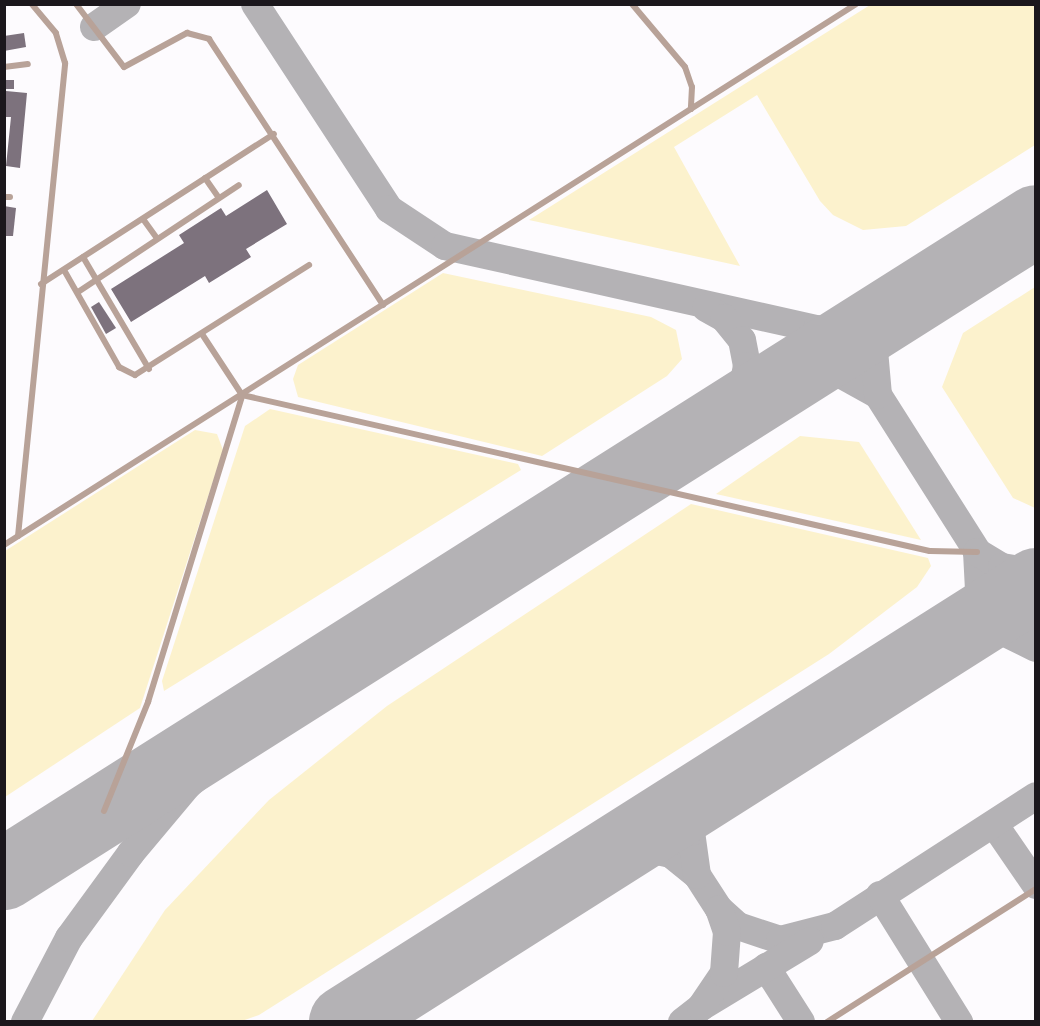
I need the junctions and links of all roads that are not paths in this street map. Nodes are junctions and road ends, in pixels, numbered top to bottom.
1 (32, 4) edge
2 (76, 4) edge
3 (632, 4) edge
4 (856, 4) edge
5 (28, 64) dead end
6 (4, 67) edge
7 (690, 109) junction
8 (274, 134) junction
9 (205, 178) junction
10 (239, 185) dead end
11 (219, 198) junction
12 (143, 219) junction
13 (156, 238) junction
14 (83, 258) junction
15 (309, 265) dead end
16 (64, 270) junction
17 (96, 280) junction
18 (41, 285) junction
19 (78, 292) junction
20 (383, 304) junction
21 (202, 334) junction
22 (149, 369) junction
23 (242, 395) junction
24 (18, 536) junction
25 (4, 545) edge
26 (977, 552) dead end
27 (104, 811) dead end
28 (1035, 890) edge
29 (827, 1022) edge

1 - 18 lane
2 - 8 lane
3 - 7 lane
4 - 7 lane
5 - 6 lane
7 - 20 lane
8 - 9 lane
8 - 20 lane
9 - 11 lane
9 - 12 lane
10 - 11 lane
11 - 13 lane
12 - 13 lane
12 - 14 lane
13 - 17 lane
14 - 16 lane
14 - 17 lane
15 - 21 lane
16 - 18 lane
16 - 19 lane
17 - 19 lane
17 - 22 lane
18 - 24 lane
19 - 22 lane
20 - 23 lane
21 - 22 lane
21 - 23 lane
23 - 24 lane
23 - 26 lane
23 - 27 lane
24 - 25 lane
28 - 29 lane

